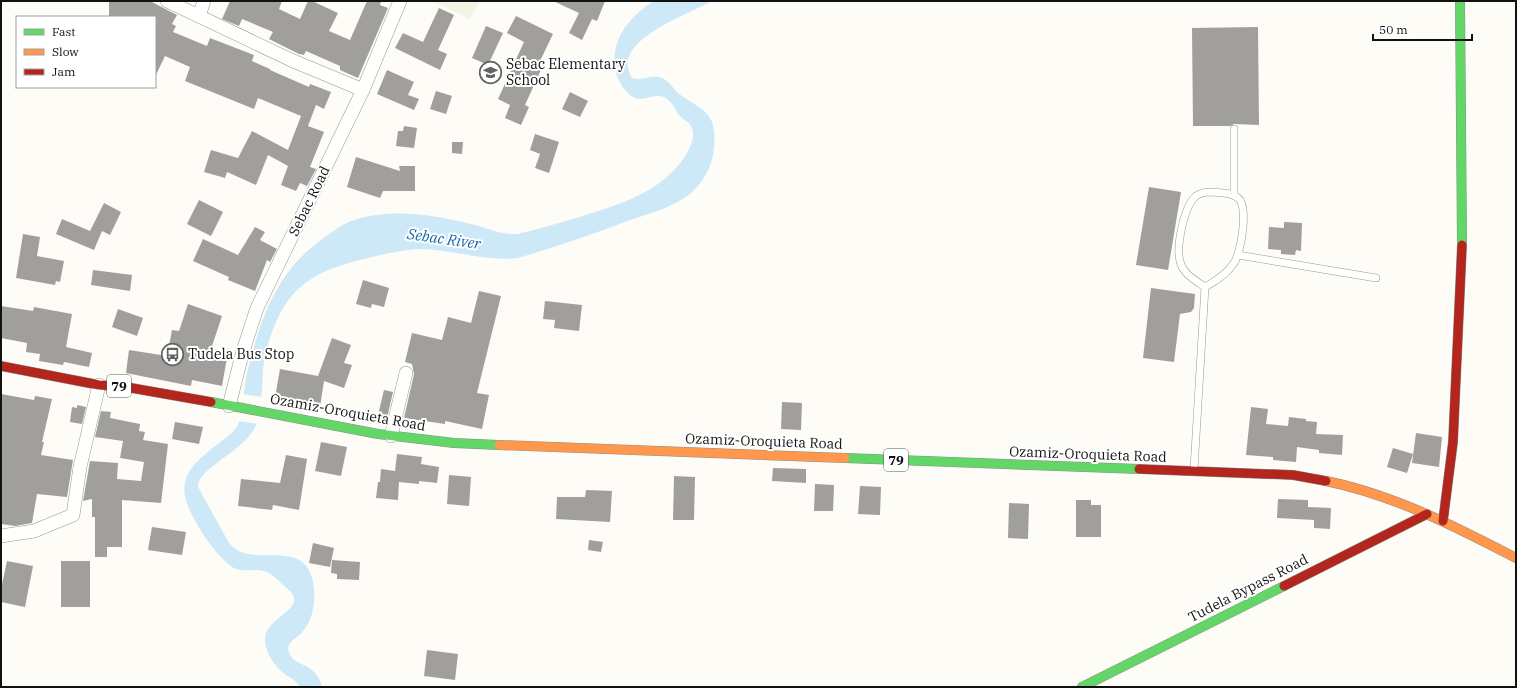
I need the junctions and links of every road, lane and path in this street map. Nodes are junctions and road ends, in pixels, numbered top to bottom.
1 (167, 1) edge
2 (204, 1) edge
3 (400, 1) edge
4 (1460, 1) edge
5 (199, 16) junction
6 (362, 90) junction
7 (1234, 129) dead end
8 (1234, 195) junction
9 (1238, 255) junction
10 (1376, 278) dead end
11 (1205, 287) junction
12 (1, 366) edge
13 (406, 373) dead end
14 (99, 385) junction
15 (233, 406) junction
16 (392, 436) junction
17 (1193, 472) junction
18 (1427, 514) junction
19 (1443, 521) junction
20 (1, 536) edge
21 (1516, 558) edge
22 (1082, 687) edge

1 - 5 street
2 - 5 street
3 - 6 street, Sebac Road
4 - 19 main road
5 - 6 street
6 - 15 street, Sebac Road
7 - 8 lane
8 - 9 lane
8 - 11 lane
9 - 10 lane
9 - 11 lane
11 - 17 lane
12 - 14 main road, Ozamiz-Oroquieta Road / 79
13 - 16 street
14 - 15 main road, Ozamiz-Oroquieta Road / 79
14 - 20 street
15 - 16 main road, Ozamiz-Oroquieta Road / 79
16 - 17 main road, Ozamiz-Oroquieta Road / 79
17 - 18 main road, Ozamiz-Oroquieta Road / 79
18 - 19 main road, Ozamiz-Oroquieta Road / 79
18 - 22 main road, Tudela Bypass Road
19 - 21 main road, Ozamiz-Oroquieta Road / 79

